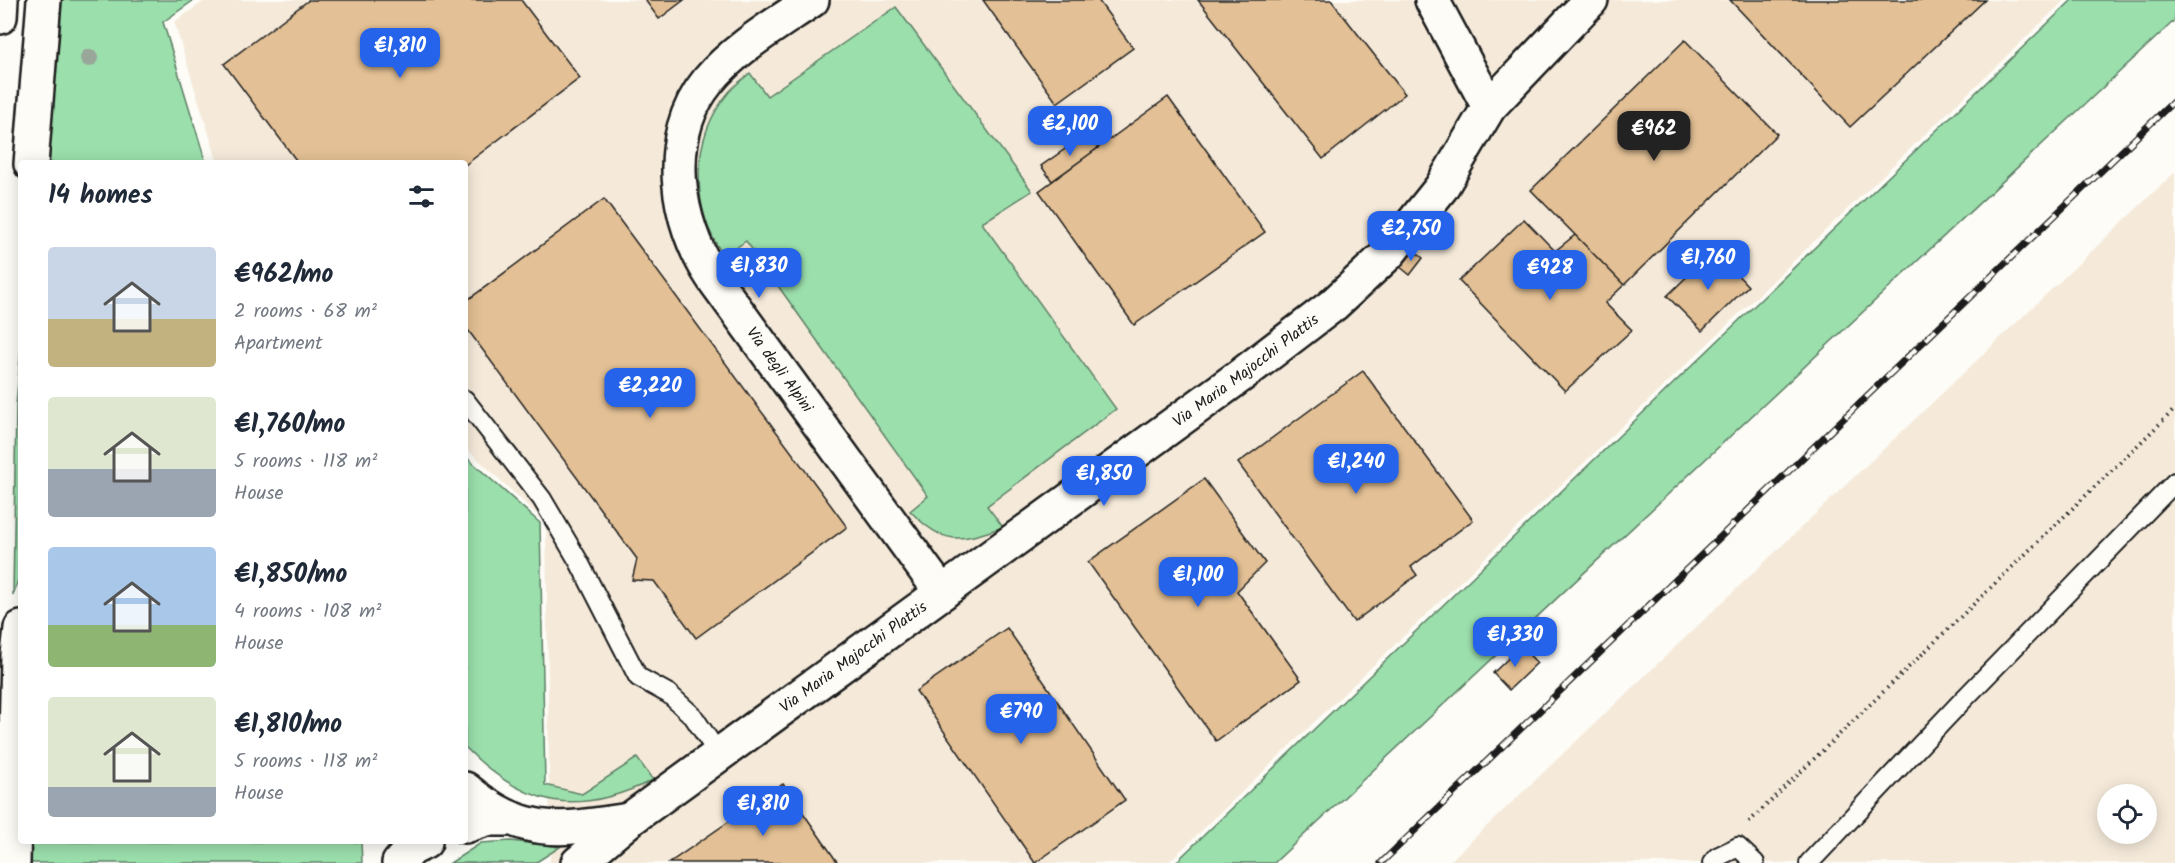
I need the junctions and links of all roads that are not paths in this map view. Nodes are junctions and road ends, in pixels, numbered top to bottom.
1 (1, 0) edge
2 (44, 0) edge
3 (812, 0) edge
4 (1432, 0) edge
5 (1591, 0) edge
6 (0, 17) edge
7 (1489, 107) junction
8 (31, 160) edge
9 (468, 404) edge
10 (2175, 482) edge
11 (942, 592) junction
12 (18, 655) edge
13 (719, 755) junction
14 (468, 791) edge
15 (507, 819) junction
16 (629, 820) junction
17 (468, 825) edge
18 (393, 844) edge
19 (421, 844) edge
20 (1714, 860) edge
21 (13, 863) edge
22 (393, 863) edge
23 (399, 863) edge
24 (578, 863) edge
25 (1755, 863) edge
26 (1809, 863) edge

1 - 6 street
2 - 8 street
3 - 11 street, Via degli Alpini
4 - 7 street
5 - 7 street, Via Maria Majocchi Plattis
7 - 11 street, Via Maria Majocchi Plattis
9 - 13 lane
10 - 26 lane
11 - 13 street, Via Maria Majocchi Plattis
12 - 21 street
13 - 16 street, Via Maria Majocchi Plattis
14 - 15 street, Via Maria Majocchi Plattis
15 - 16 street, Via Maria Majocchi Plattis
15 - 17 street, Via Maria Majocchi Plattis
16 - 24 street, Via Maria Majocchi Plattis
18 - 22 street
19 - 23 street
20 - 25 lane

